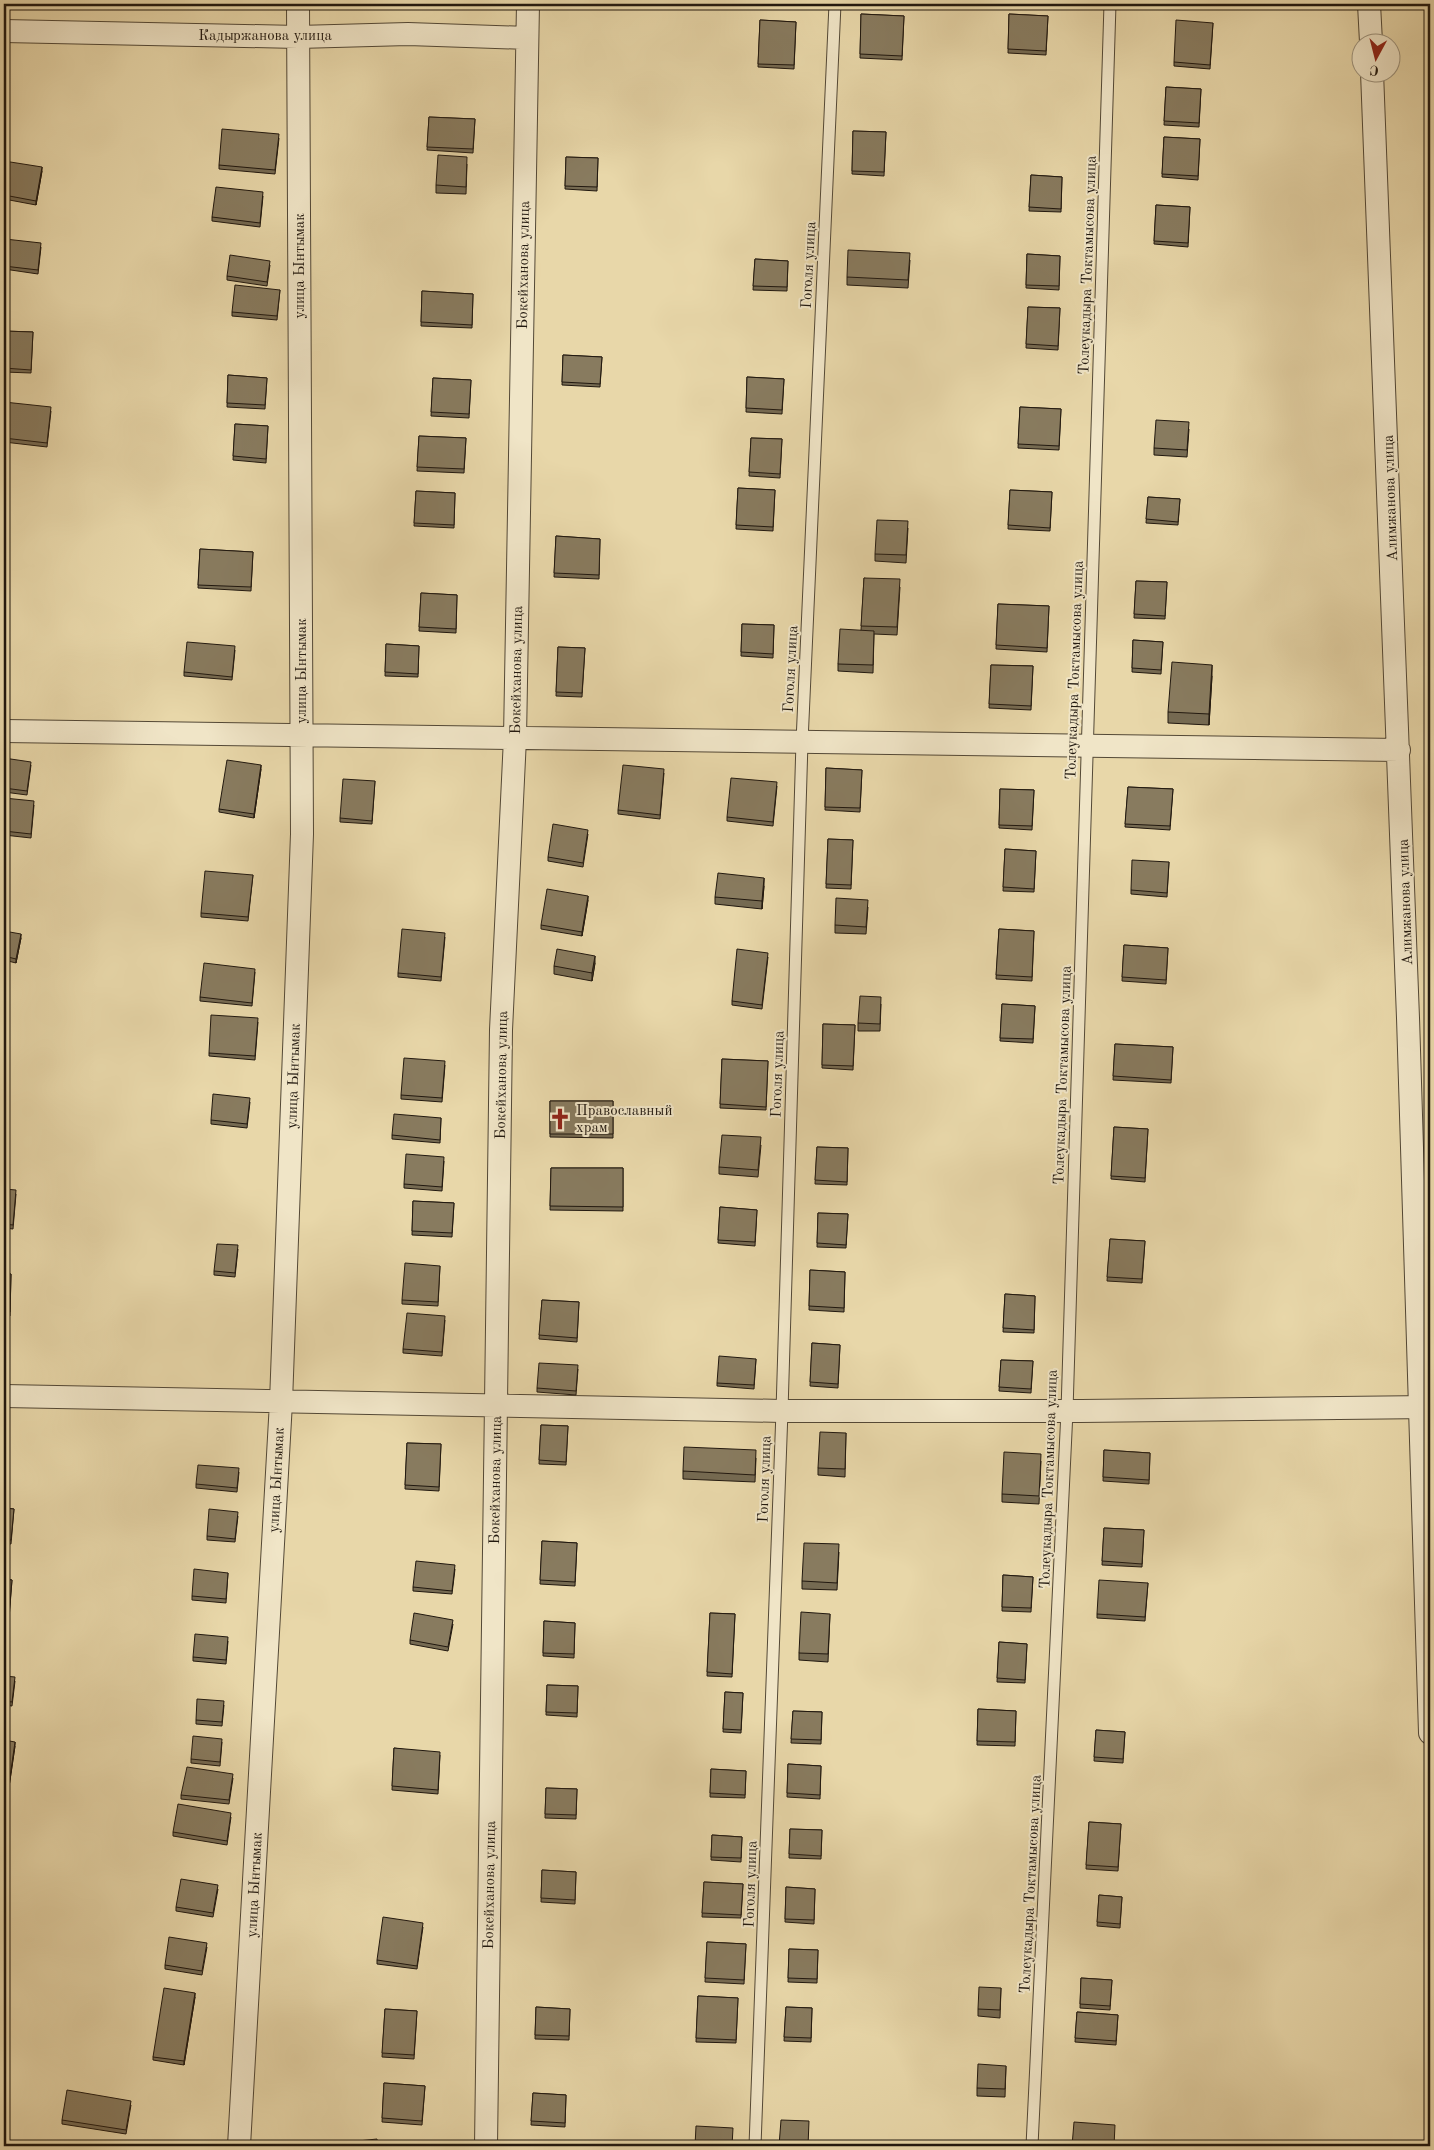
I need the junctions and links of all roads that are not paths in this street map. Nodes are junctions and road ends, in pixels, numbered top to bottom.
1 (298, 4) edge
2 (528, 4) edge
3 (835, 4) edge
4 (1110, 4) edge
5 (1369, 4) edge
6 (4, 31) edge
7 (1370, 32) edge
8 (298, 37) junction
9 (527, 38) junction
10 (1372, 82) edge
11 (4, 732) edge
12 (301, 735) junction
13 (515, 738) junction
14 (802, 742) junction
15 (1087, 746) junction
16 (1399, 750) junction
17 (4, 1396) edge
18 (281, 1402) junction
19 (496, 1406) junction
20 (1426, 1407) edge
21 (782, 1411) junction
22 (1067, 1411) junction
23 (1430, 1733) edge
24 (239, 2146) edge
25 (486, 2146) edge
26 (755, 2146) edge
27 (1032, 2146) edge

1 - 8 street, улица Ынтымак
2 - 9 street, Бокейханова улица
3 - 14 lane, Гоголя улица
4 - 15 lane, Толеукадыра Токтамысова улица
5 - 7 street
6 - 8 street, Кадыржанова улица
8 - 9 street, Кадыржанова улица
8 - 12 street, улица Ынтымак
9 - 13 street, Бокейханова улица
10 - 16 street, Алимжанова улица
11 - 12 street
12 - 13 street
12 - 18 street, улица Ынтымак
13 - 14 street
13 - 19 street, Бокейханова улица
14 - 15 street
14 - 21 lane, Гоголя улица
15 - 16 street
15 - 22 lane, Толеукадыра Токтамысова улица
16 - 20 street, Алимжанова улица
17 - 18 street
18 - 19 street
18 - 24 street, улица Ынтымак
19 - 21 street
19 - 25 street, Бокейханова улица
20 - 22 street
20 - 23 street, Алимжанова улица
21 - 22 street
21 - 26 lane, Гоголя улица
22 - 27 lane, Толеукадыра Токтамысова улица

